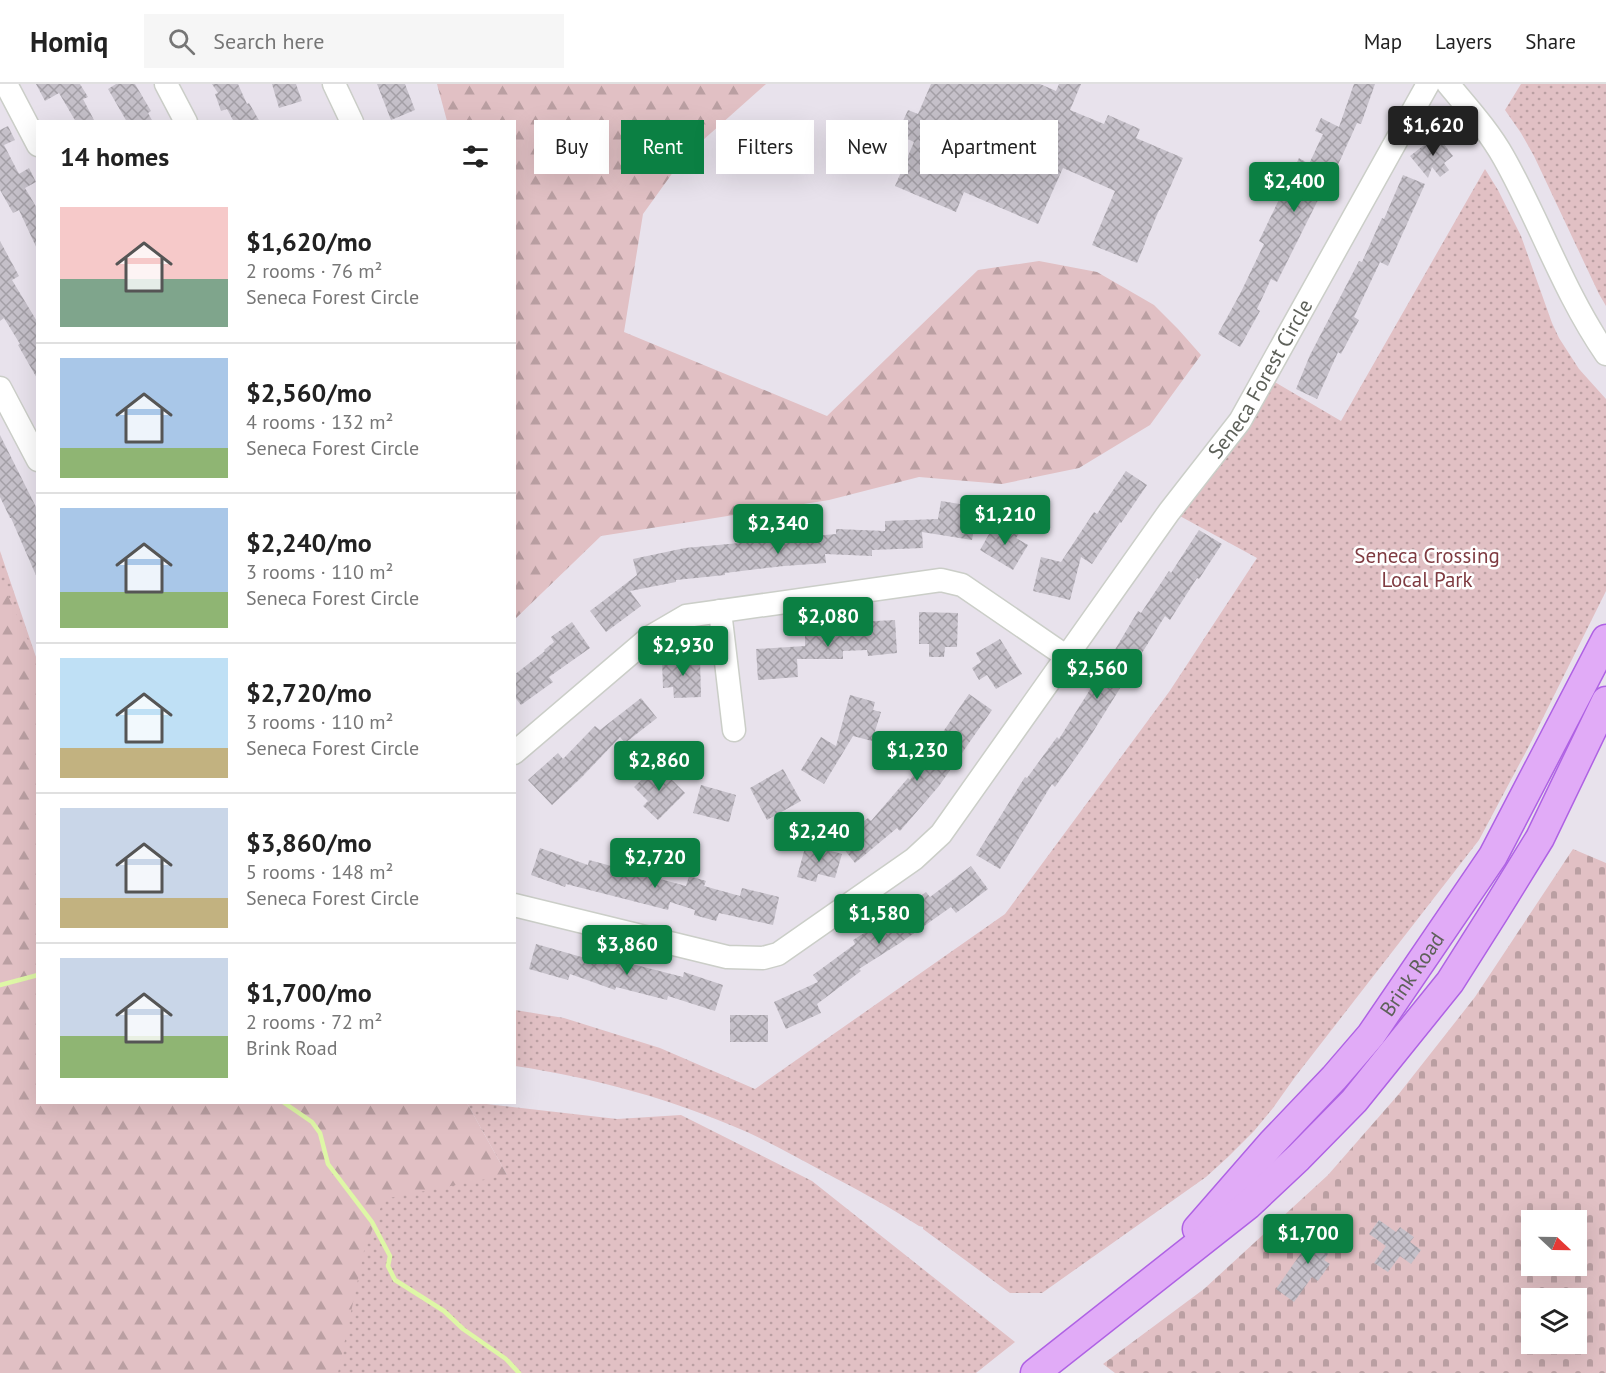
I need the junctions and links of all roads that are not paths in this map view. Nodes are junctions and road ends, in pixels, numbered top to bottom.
1 (6, 84) edge
2 (166, 84) edge
3 (334, 84) edge
4 (1428, 84) edge
5 (1448, 84) edge
6 (185, 120) edge
7 (351, 120) edge
8 (36, 141) edge
9 (1582, 316) junction
10 (1606, 338) edge
11 (1606, 354) edge
12 (0, 388) edge
13 (36, 456) edge
14 (720, 611) junction
15 (1606, 639) edge
16 (1067, 657) junction
17 (1606, 701) edge
18 (734, 730) dead end
19 (516, 751) edge
20 (516, 905) edge
21 (1164, 1271) junction
22 (1035, 1373) edge

1 - 8 street
2 - 6 street
3 - 7 street
4 - 16 street, Seneca Forest Circle
5 - 9 street
9 - 10 street
9 - 11 street
12 - 13 street
14 - 16 street
14 - 18 street
14 - 19 street
15 - 21 main road, Brink Road
16 - 20 street, Seneca Forest Circle
17 - 21 main road, Brink Road
21 - 22 main road, Brink Road

